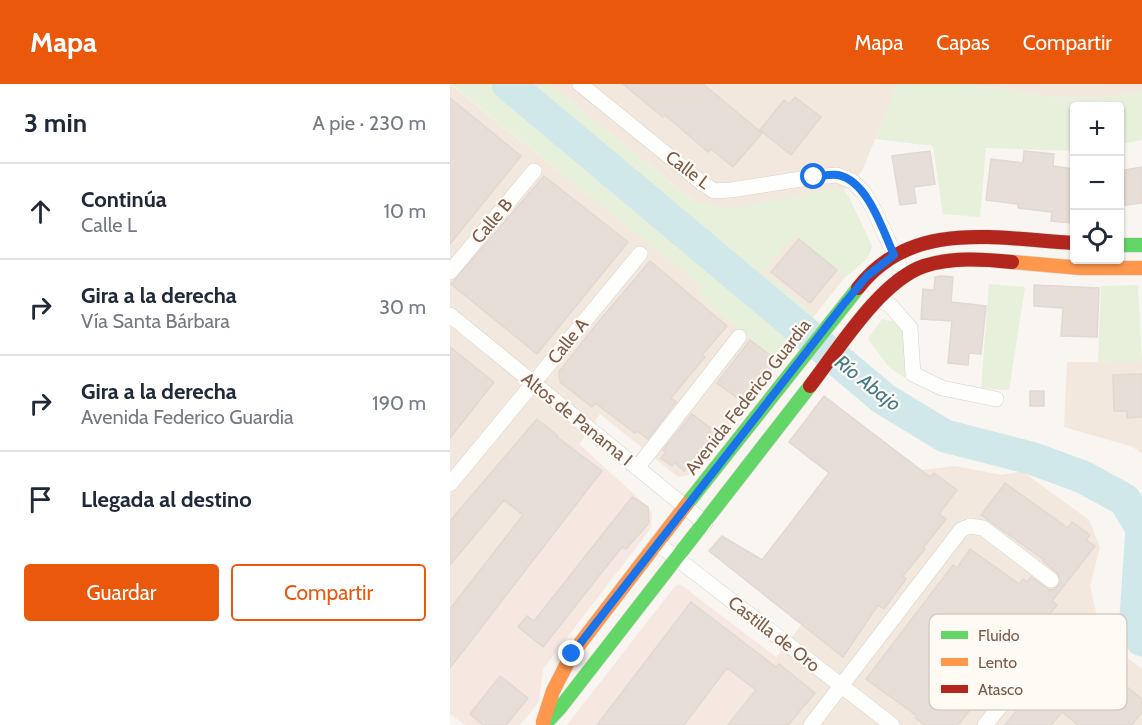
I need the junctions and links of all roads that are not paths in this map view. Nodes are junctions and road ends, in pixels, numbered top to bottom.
1 (580, 84) edge
2 (534, 171) dead end
3 (1070, 243) edge
4 (1124, 245) edge
5 (1142, 245) edge
6 (640, 254) dead end
7 (894, 255) junction
8 (1142, 268) edge
9 (450, 272) edge
10 (905, 277) junction
11 (879, 299) junction
12 (450, 315) edge
13 (739, 337) dead end
14 (534, 383) junction
15 (996, 399) dead end
16 (637, 468) junction
17 (450, 484) edge
18 (685, 507) junction
19 (705, 523) junction
20 (657, 543) junction
21 (678, 559) junction
22 (1052, 580) dead end
23 (842, 686) junction
24 (997, 710) edge
25 (543, 725) edge
26 (811, 725) edge
27 (892, 725) edge
28 (985, 725) edge

1 - 7 street, Calle L
2 - 9 street, Calle B
3 - 7 street, Avenida Federico Guardia
4 - 5 street
6 - 14 street, Calle A
7 - 10 street
7 - 18 street, Avenida Federico Guardia
8 - 10 street, Avenida Federico Guardia
10 - 11 street, Avenida Federico Guardia
11 - 15 street
11 - 19 street, Avenida Federico Guardia
12 - 14 street, Altos de Panama I
13 - 16 street
14 - 16 street, Altos de Panama I
14 - 17 street, Calle A
16 - 18 street, Altos de Panama I
18 - 19 street, Altos de Panama I
18 - 20 street, Avenida Federico Guardia
19 - 21 street, Avenida Federico Guardia
20 - 21 street, Castilla de Oro
20 - 25 street, Avenida Federico Guardia
21 - 23 street, Castilla de Oro
21 - 25 street, Avenida Federico Guardia
22 - 23 street
23 - 26 street
23 - 27 street, Castilla de Oro
24 - 28 street

